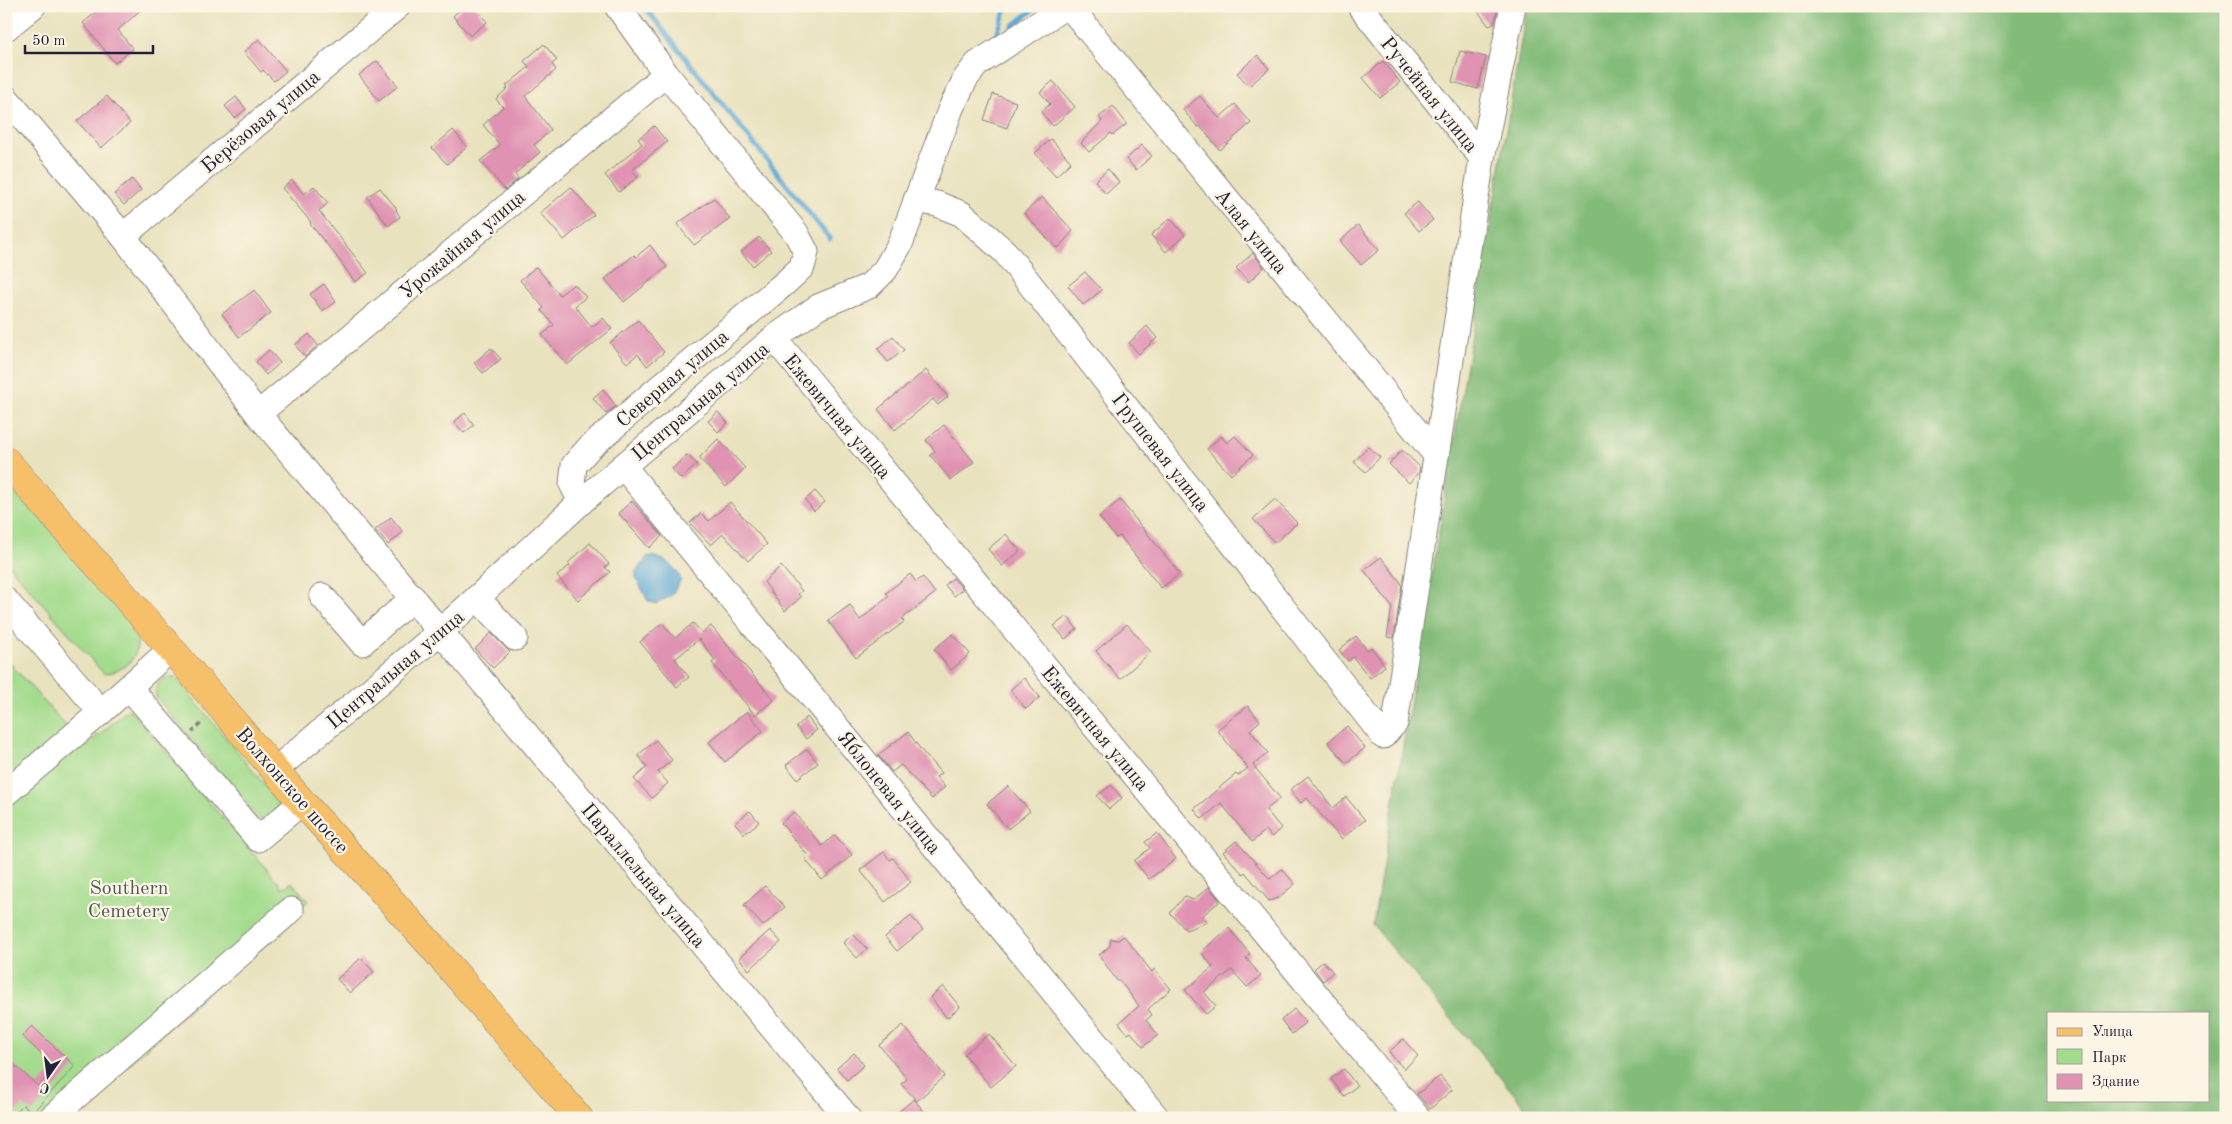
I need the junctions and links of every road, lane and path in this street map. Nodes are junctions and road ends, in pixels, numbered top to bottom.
1 (33, 6) edge
2 (398, 6) edge
3 (617, 6) edge
4 (1068, 6) edge
5 (1360, 6) edge
6 (1514, 6) edge
7 (6, 28) edge
8 (666, 74) junction
9 (6, 98) edge
10 (1482, 158) junction
11 (916, 200) junction
12 (123, 236) junction
13 (774, 338) junction
14 (258, 414) junction
15 (1436, 455) junction
16 (6, 461) edge
17 (623, 466) junction
18 (581, 502) junction
19 (322, 596) dead end
20 (413, 598) junction
21 (477, 598) junction
22 (6, 601) edge
23 (441, 631) junction
24 (515, 638) dead end
25 (171, 649) junction
26 (129, 687) junction
27 (101, 712) junction
28 (208, 718) dead end
29 (185, 737) dead end
30 (275, 770) junction
31 (6, 793) edge
32 (302, 802) junction
33 (291, 910) dead end
34 (51, 1118) edge
35 (579, 1118) edge
36 (848, 1118) edge
37 (1157, 1118) edge
38 (1418, 1118) edge

1 - 7 street
2 - 12 street, Берёзовая улица
3 - 8 street
4 - 11 street, Центральная улица
4 - 15 street, Алая улица
5 - 10 street, Ручейная улица
6 - 10 street
8 - 14 street, Урожайная улица
8 - 18 street, Северная улица
9 - 12 street, Параллельная улица
10 - 15 street
11 - 13 street, Центральная улица
11 - 15 street, Грушевая улица
12 - 14 street, Параллельная улица
13 - 17 street, Центральная улица
13 - 38 street, Ежевичная улица
14 - 20 street, Параллельная улица
16 - 25 main road, Волхонское шоссе
17 - 18 street, Центральная улица
17 - 37 street, Яблоневая улица
18 - 21 street, Центральная улица
19 - 20 street
20 - 23 street, Параллельная улица
21 - 23 street, Центральная улица
21 - 24 street
22 - 27 street
23 - 30 street, Центральная улица
23 - 36 street, Параллельная улица
25 - 26 street
25 - 30 main road, Волхонское шоссе
26 - 27 street
26 - 32 street
27 - 31 street
28 - 29 path
30 - 32 main road, Волхонское шоссе
32 - 35 main road, Волхонское шоссе
33 - 34 street

